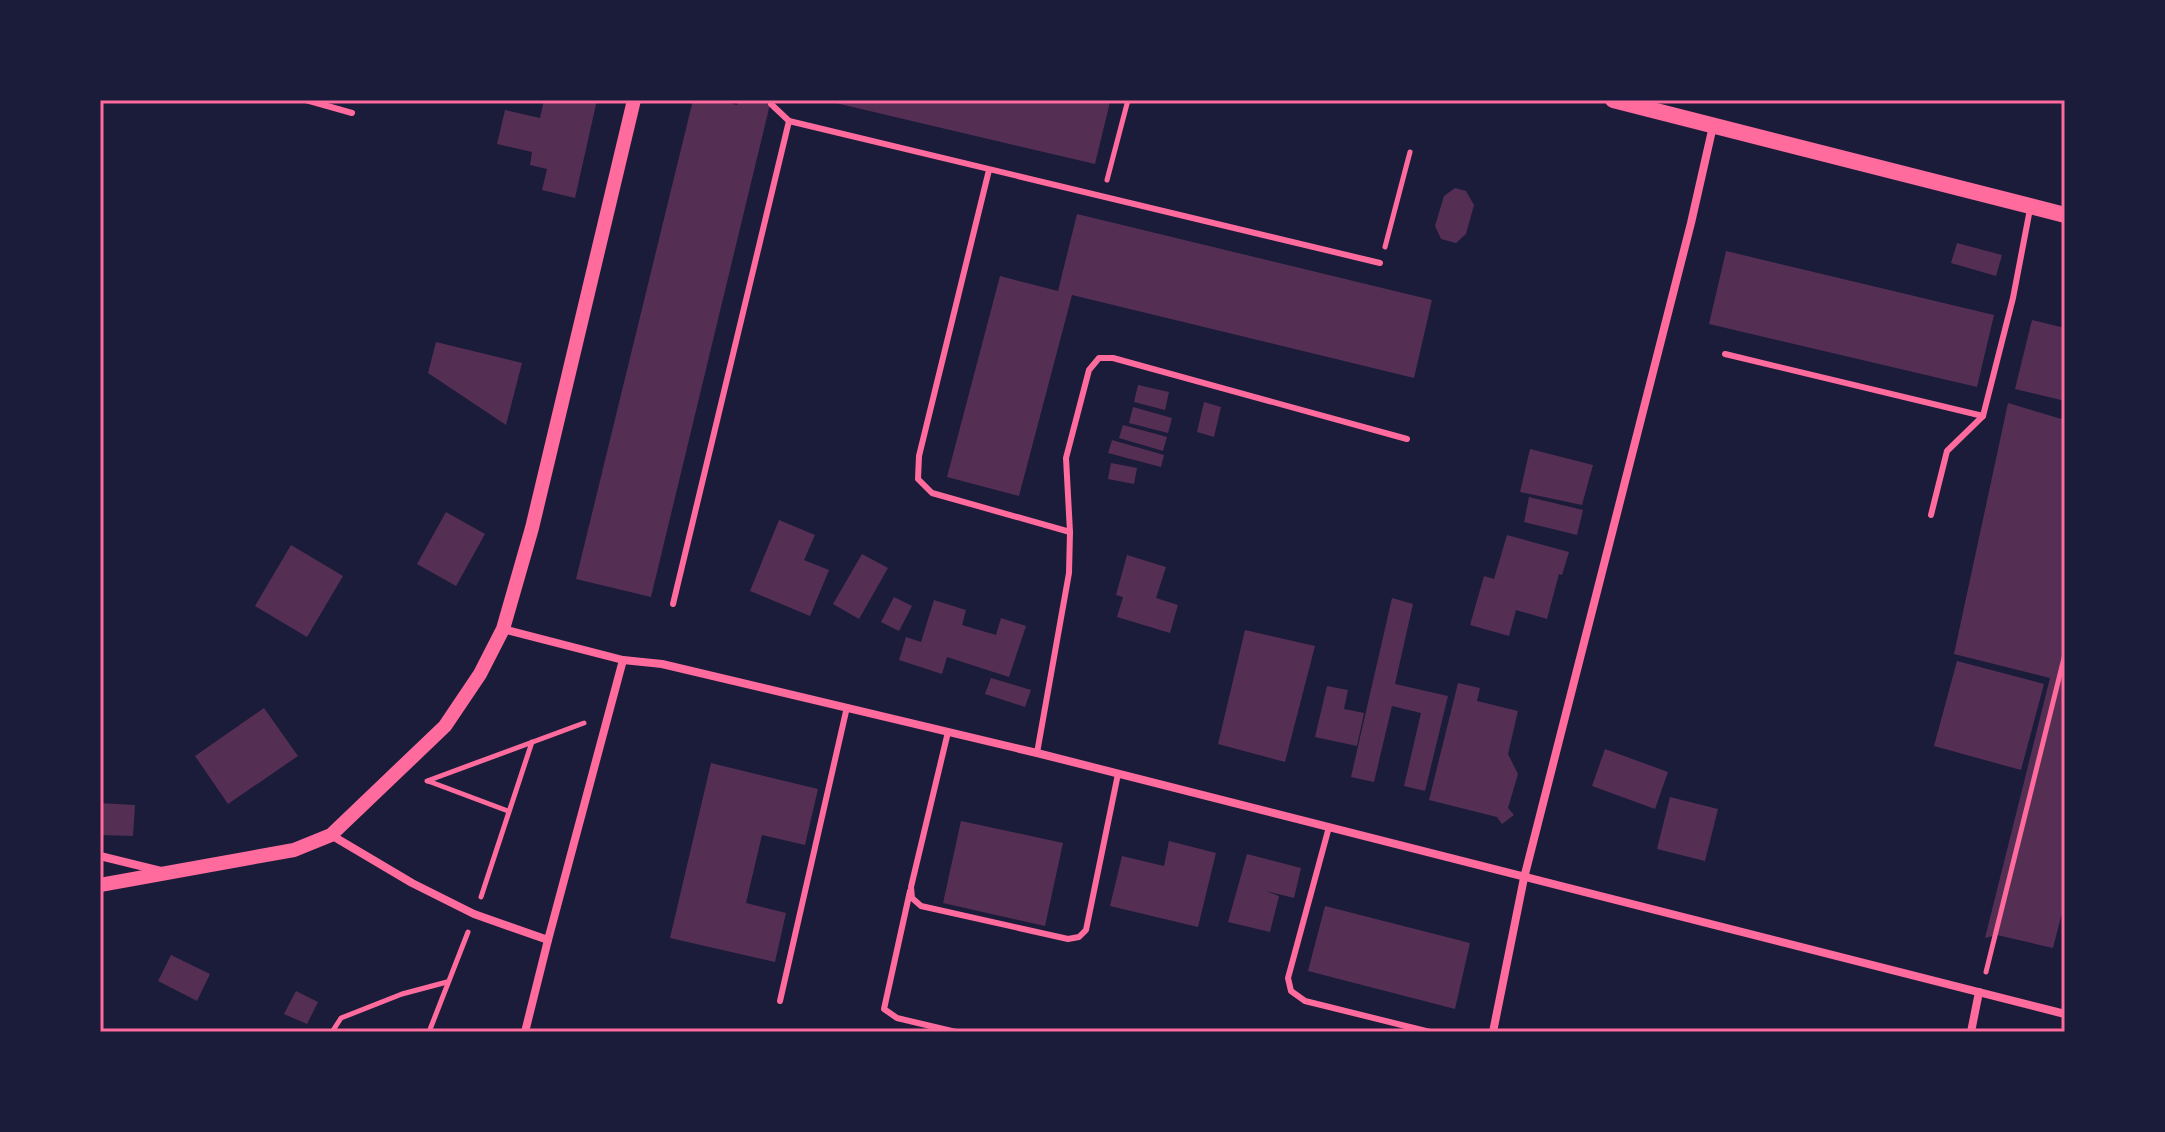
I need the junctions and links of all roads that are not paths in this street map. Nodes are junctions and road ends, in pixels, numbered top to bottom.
1 (306, 100) edge
2 (634, 100) edge
3 (1613, 100) edge
4 (771, 104) dead end
5 (352, 113) dead end
6 (789, 121) junction
7 (1713, 125) junction
8 (989, 170) junction
9 (2031, 206) junction
10 (2065, 215) edge
11 (1380, 263) road end
12 (1725, 354) dead end
13 (1983, 416) junction
14 (1407, 439) dead end
15 (1931, 515) dead end
16 (1070, 532) junction
17 (673, 604) dead end
18 (503, 629) junction
19 (623, 660) junction
20 (847, 707) junction
21 (948, 732) junction
22 (1037, 753) junction
23 (1118, 774) junction
24 (1329, 827) junction
25 (331, 835) junction
26 (100, 856) edge
27 (174, 874) junction
28 (1524, 878) junction
29 (100, 885) edge
30 (911, 887) junction
31 (548, 940) junction
32 (1979, 992) junction
33 (780, 1001) dead end
34 (2065, 1014) edge
35 (525, 1032) edge
36 (956, 1032) edge
37 (1430, 1032) edge
38 (1493, 1032) edge
39 (1971, 1032) edge

1 - 5 lane
2 - 18 street
3 - 7 main road
4 - 6 lane
6 - 8 lane
6 - 17 lane
7 - 9 main road
7 - 28 street
8 - 11 lane
8 - 16 lane
9 - 10 main road
9 - 13 lane
12 - 13 lane
13 - 15 lane
14 - 16 lane
16 - 22 lane
18 - 19 street
18 - 25 street
19 - 20 street
19 - 31 street
20 - 21 street
20 - 33 lane
21 - 22 street
21 - 30 lane
22 - 23 street
23 - 24 street
23 - 30 lane
24 - 28 street
24 - 37 lane
25 - 27 street
25 - 31 street
26 - 27 street
27 - 29 street
28 - 32 street
28 - 38 street
30 - 36 lane
31 - 35 street
32 - 34 street
32 - 39 street

